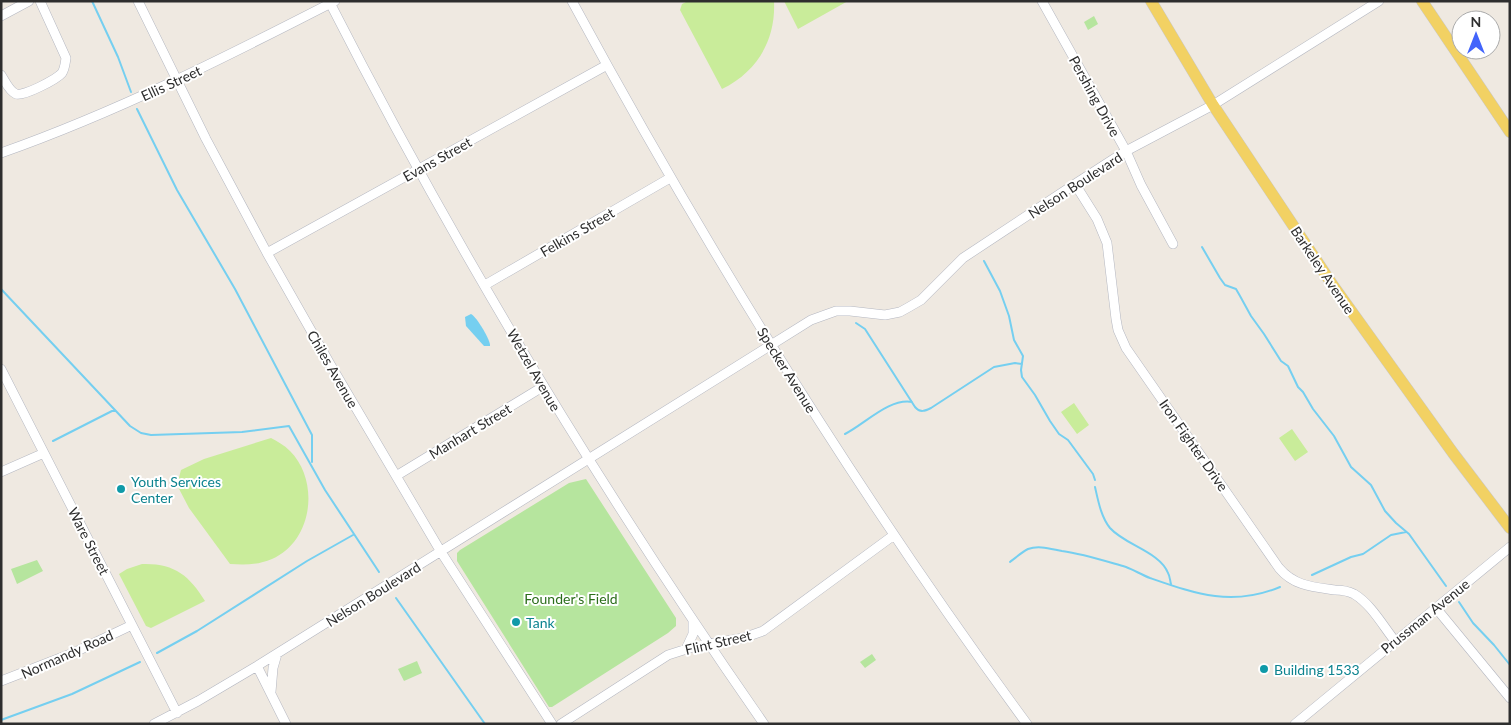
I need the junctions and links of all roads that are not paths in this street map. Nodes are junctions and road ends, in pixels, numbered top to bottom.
1 (29, 1) edge
2 (40, 1) edge
3 (138, 1) edge
4 (572, 1) edge
5 (1042, 1) edge
6 (1151, 1) edge
7 (1379, 1) edge
8 (1422, 1) edge
9 (332, 2) edge
10 (1, 16) edge
11 (607, 66) junction
12 (1, 75) edge
13 (177, 80) junction
14 (1213, 105) junction
15 (1510, 132) edge
16 (1126, 151) junction
17 (1, 153) edge
18 (419, 169) junction
19 (670, 178) junction
20 (1075, 184) junction
21 (1173, 244) dead end
22 (267, 253) junction
23 (485, 285) junction
24 (771, 346) junction
25 (1, 369) edge
26 (544, 386) junction
27 (44, 454) junction
28 (589, 460) junction
29 (1, 472) edge
30 (396, 476) junction
31 (1510, 528) edge
32 (894, 535) junction
33 (1510, 547) edge
34 (441, 552) junction
35 (1436, 608) junction
36 (693, 621) junction
37 (132, 624) junction
38 (1395, 641) junction
39 (708, 644) junction
40 (686, 649) junction
41 (276, 654) junction
42 (257, 666) junction
43 (1, 681) edge
44 (271, 692) junction
45 (1510, 698) edge
46 (176, 713) junction
47 (154, 724) edge
48 (286, 724) edge
49 (552, 724) edge
50 (561, 724) edge
51 (764, 724) edge
52 (1027, 724) edge
53 (1294, 724) edge

1 - 10 street
2 - 12 street
3 - 13 street, Chiles Avenue
4 - 11 street, Specker Avenue
5 - 16 street, Pershing Drive
6 - 14 main road, Barkeley Avenue
7 - 14 street, Nelson Boulevard
8 - 15 main road
9 - 13 street, Ellis Street
9 - 18 street, Wetzel Avenue
11 - 18 street, Evans Street
11 - 19 street, Specker Avenue
13 - 17 street, Ellis Street
13 - 22 street, Chiles Avenue
14 - 16 street, Nelson Boulevard
14 - 31 main road, Barkeley Avenue
16 - 20 street, Nelson Boulevard
16 - 21 street, Pershing Drive
18 - 22 street, Evans Street
18 - 23 street, Wetzel Avenue
19 - 23 street, Felkins Street
19 - 24 street, Specker Avenue
20 - 24 street, Nelson Boulevard
20 - 38 street, Iron Fighter Drive
22 - 30 street, Chiles Avenue
23 - 26 street, Wetzel Avenue
24 - 28 street, Nelson Boulevard
24 - 32 street, Specker Avenue
25 - 27 street, Ware Street
26 - 28 street, Wetzel Avenue
26 - 30 street, Manhart Street
27 - 29 street
27 - 37 street, Ware Street
28 - 34 street, Nelson Boulevard
28 - 36 street, Wetzel Avenue
30 - 34 street, Chiles Avenue
32 - 39 street, Flint Street
32 - 52 street, Specker Avenue
33 - 35 street, Prussman Avenue
34 - 41 street, Nelson Boulevard
34 - 49 street, Chiles Avenue
35 - 38 street, Prussman Avenue
35 - 45 street
36 - 39 street, Wetzel Avenue
36 - 40 street
37 - 43 street, Normandy Road
37 - 46 street, Ware Street
38 - 53 street, Prussman Avenue
39 - 40 street, Flint Street
39 - 51 street, Wetzel Avenue
40 - 50 street, Flint Street
41 - 42 street, Nelson Boulevard
41 - 44 street
42 - 44 street
42 - 46 street, Nelson Boulevard
44 - 48 street
46 - 47 street, Nelson Boulevard

